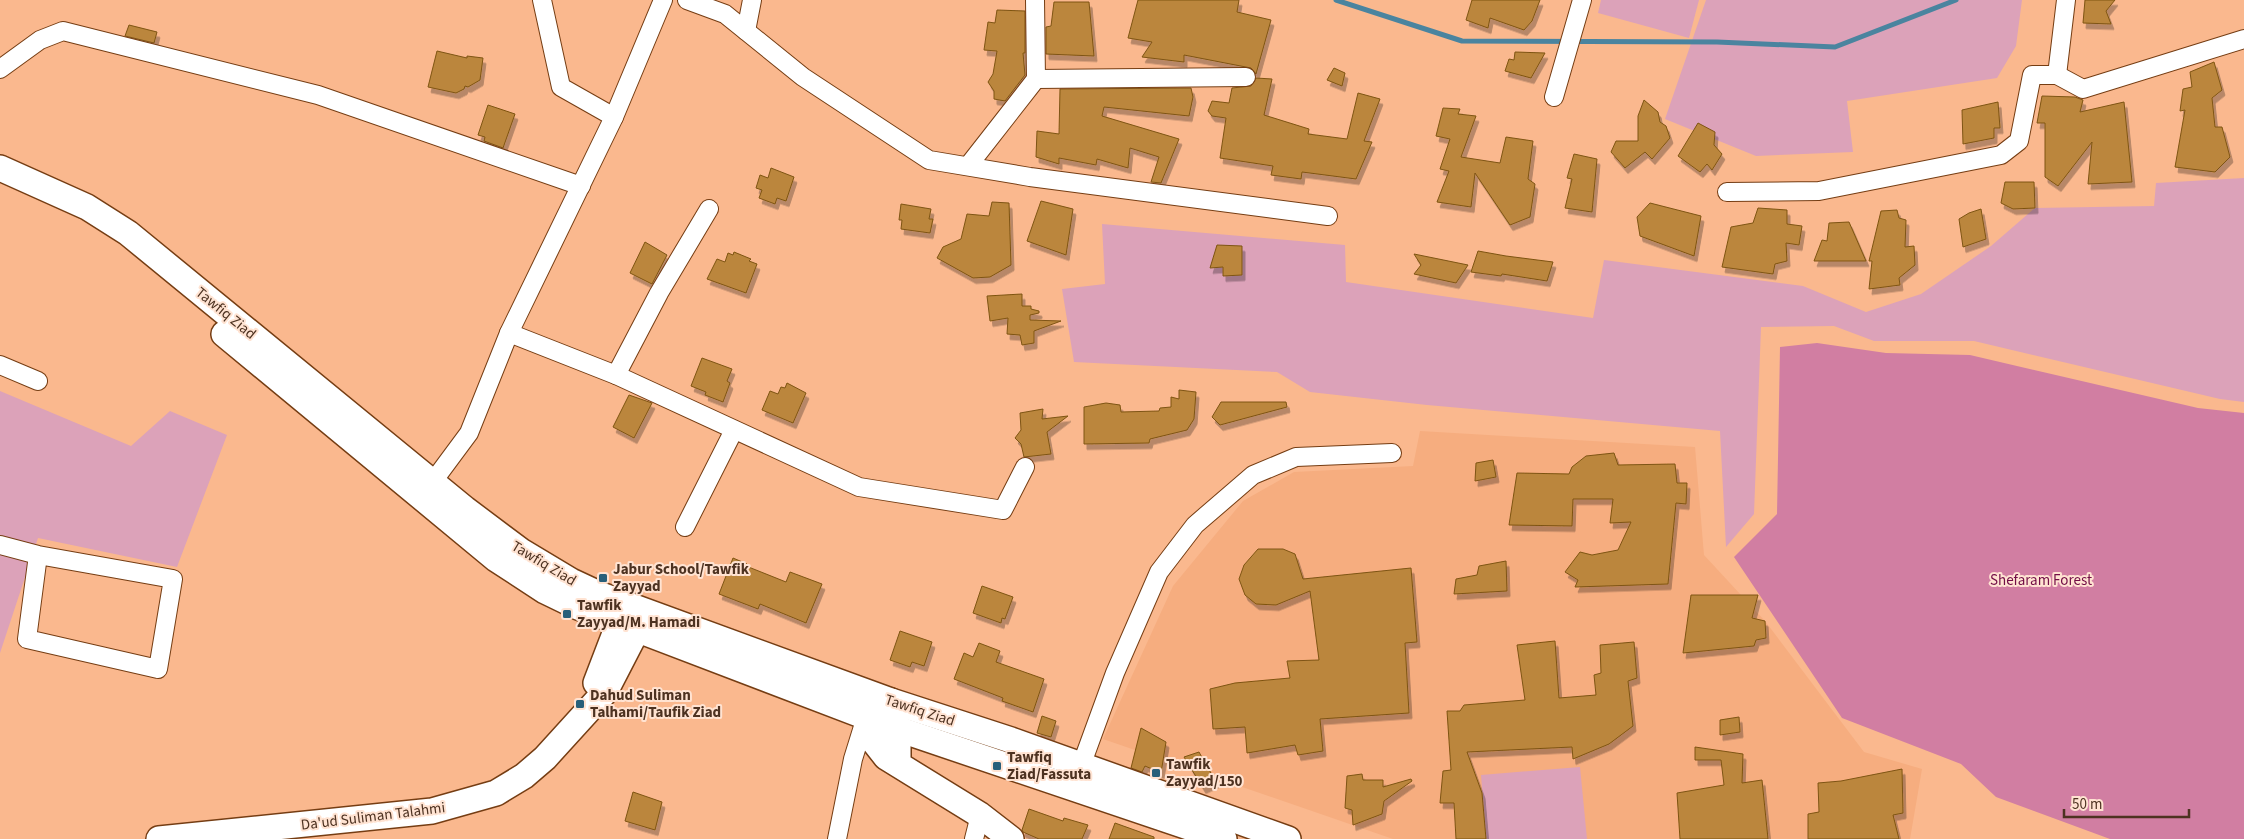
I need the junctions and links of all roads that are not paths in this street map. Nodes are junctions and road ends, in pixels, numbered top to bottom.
1 (542, 0) edge
2 (663, 0) edge
3 (687, 0) edge
4 (752, 0) edge
5 (1035, 0) edge
6 (1582, 0) edge
7 (2066, 0) edge
8 (746, 32) junction
9 (2244, 38) edge
10 (0, 69) edge
11 (2058, 75) junction
12 (1246, 77) dead end
13 (1036, 79) junction
14 (1554, 97) dead end
15 (614, 116) junction
16 (968, 166) junction
17 (0, 168) edge
18 (0, 185) edge
19 (581, 186) junction
20 (1727, 192) dead end
21 (709, 209) dead end
22 (1328, 216) dead end
23 (509, 333) junction
24 (0, 365) edge
25 (616, 375) junction
26 (38, 381) dead end
27 (734, 430) junction
28 (1392, 453) dead end
29 (1025, 467) dead end
30 (427, 490) junction
31 (685, 527) dead end
32 (0, 545) edge
33 (38, 555) junction
34 (630, 620) junction
35 (891, 701) junction
36 (866, 717) junction
37 (898, 729) junction
38 (898, 763) junction
39 (1081, 766) junction
40 (980, 815) junction
41 (159, 839) edge
42 (837, 839) edge
43 (974, 839) edge
44 (1011, 839) edge
45 (1224, 839) edge
46 (1288, 839) edge

1 - 15 street
2 - 15 street
3 - 8 street
4 - 8 street
5 - 13 street
6 - 14 street
7 - 11 street
8 - 16 street
9 - 11 street
10 - 19 street
11 - 20 street
12 - 13 street
13 - 16 street
15 - 19 street
16 - 22 street
17 - 30 main road, Tawfiq Ziad
18 - 30 main road, Tawfiq Ziad
19 - 23 street
21 - 25 street
23 - 25 street
23 - 30 street
24 - 26 street
25 - 27 street
27 - 29 street
27 - 31 street
28 - 39 street
30 - 34 main road, Tawfiq Ziad
32 - 33 street
33 - 33 street
34 - 35 main road, Tawfiq Ziad
34 - 36 main road, Tawfiq Ziad
34 - 41 main road, Da'ud Suliman Talahmi
35 - 36 main road
35 - 37 main road
35 - 39 main road, Tawfiq Ziad
36 - 37 main road, Tawfiq Ziad
36 - 38 main road
36 - 42 street
37 - 38 main road
37 - 45 main road, Tawfiq Ziad
38 - 40 main road
39 - 46 main road, Tawfiq Ziad
40 - 43 street
40 - 44 main road

